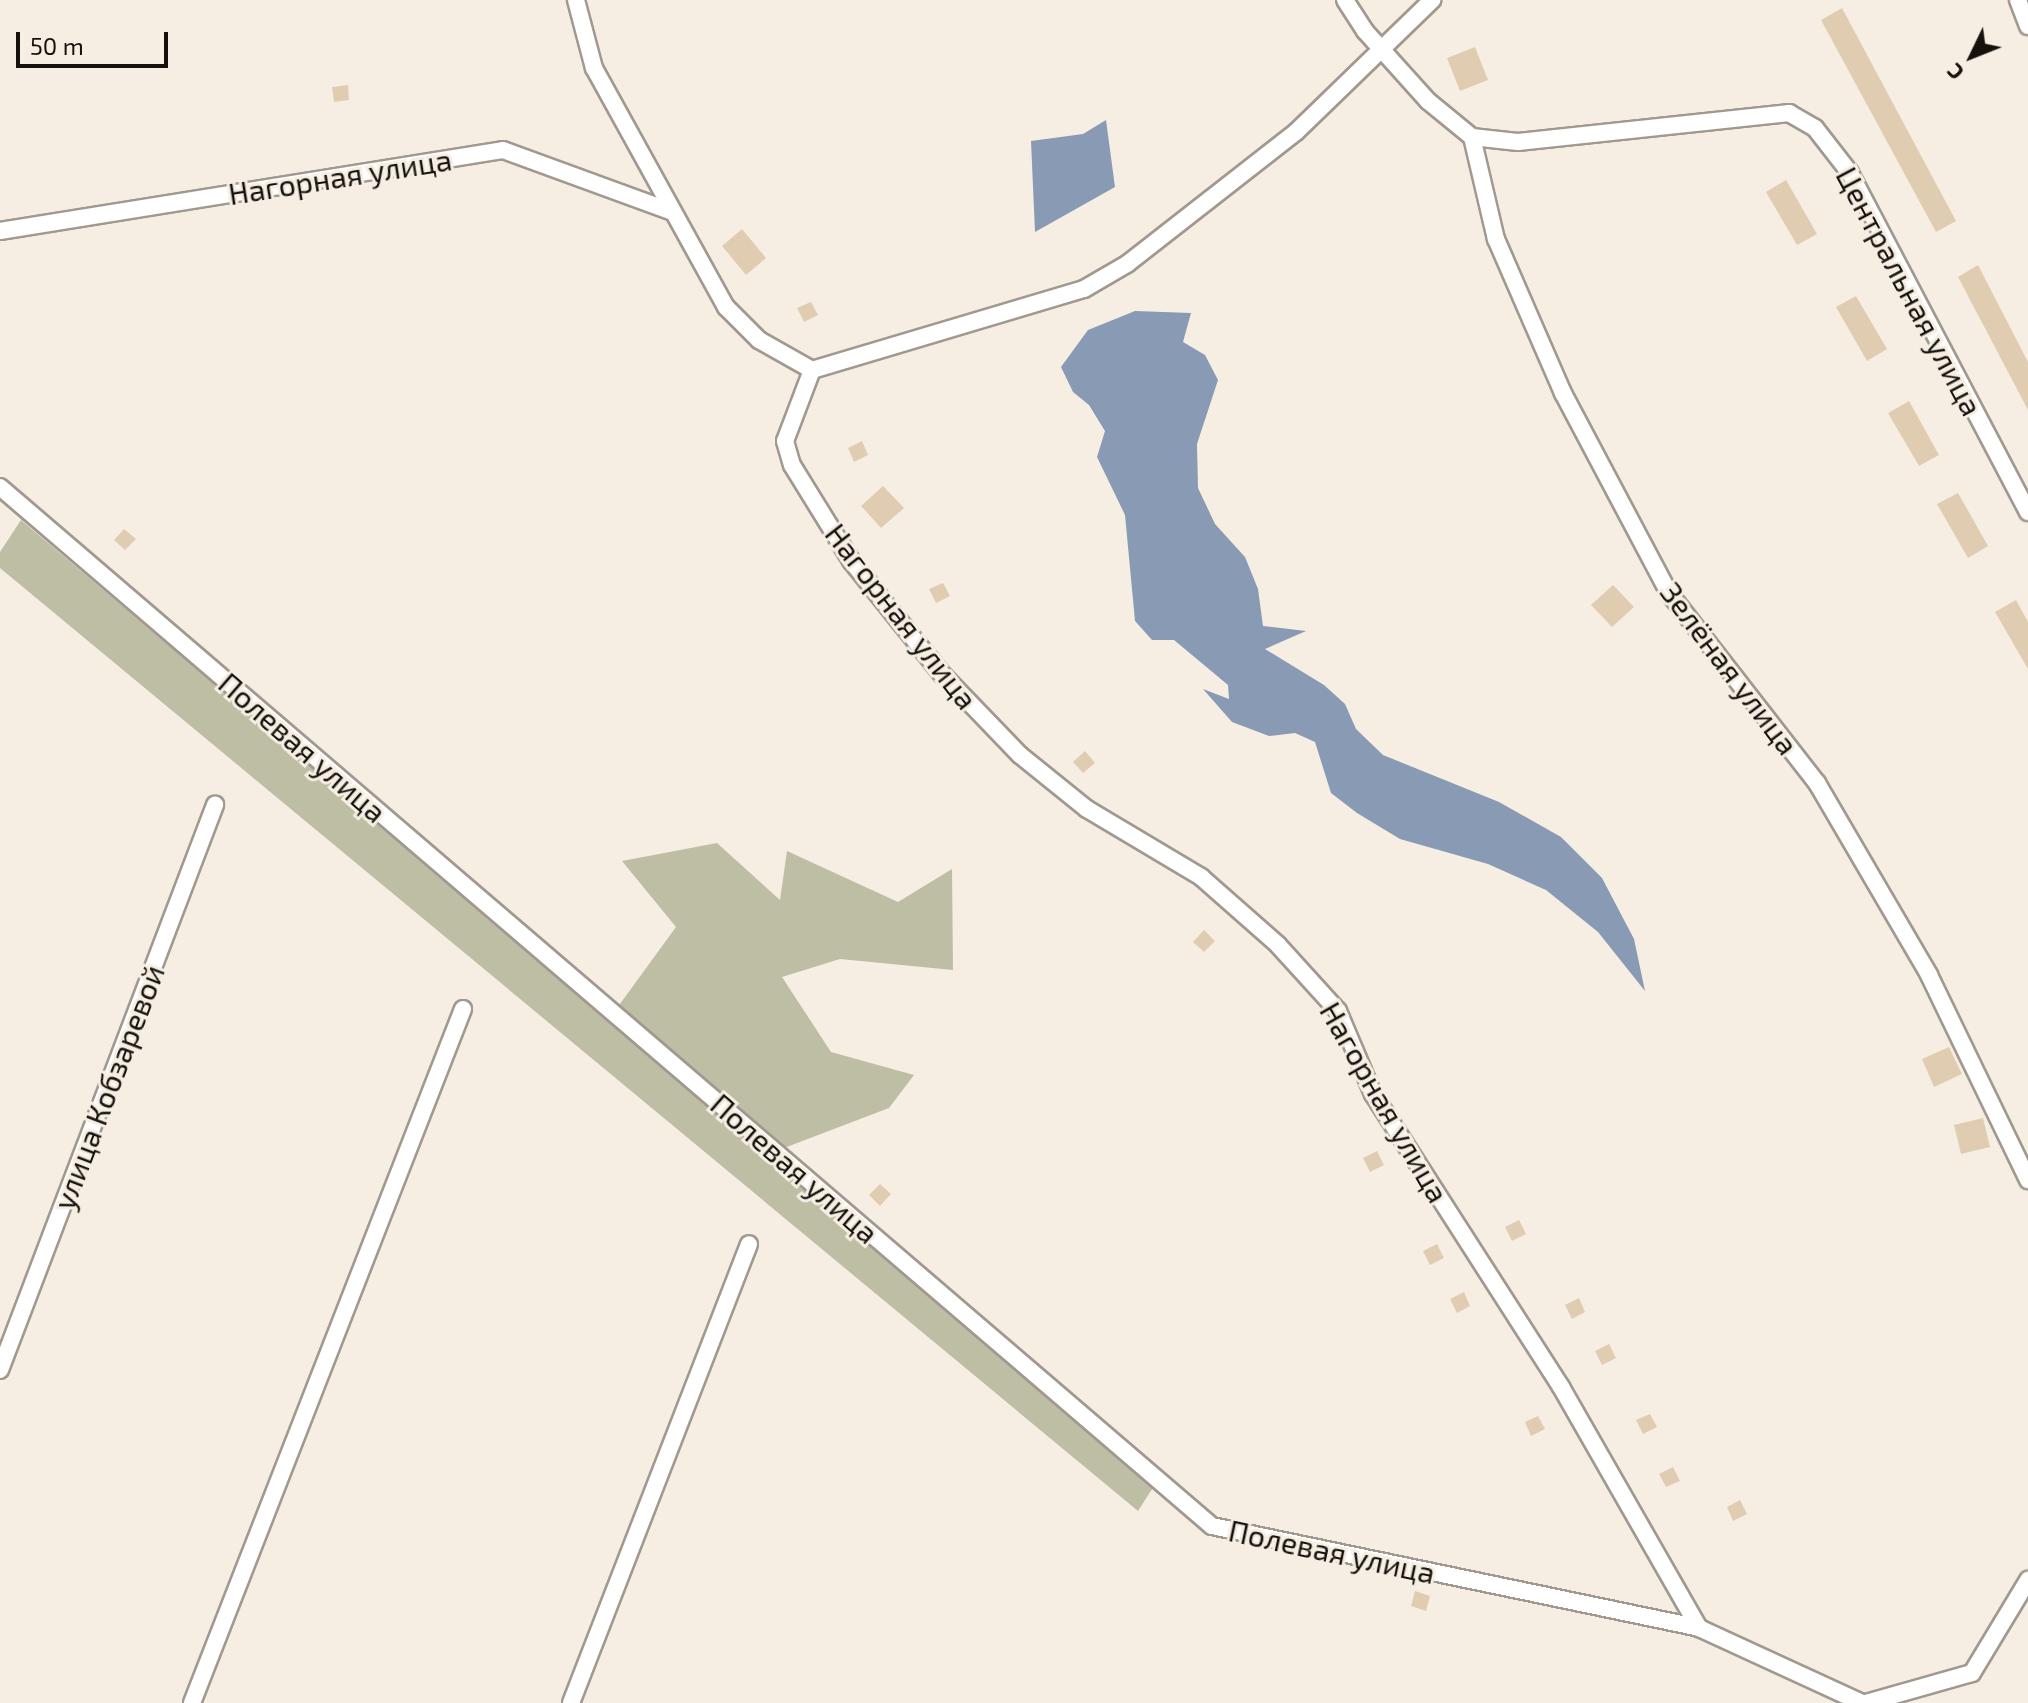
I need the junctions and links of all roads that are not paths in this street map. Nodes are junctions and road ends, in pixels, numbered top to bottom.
1 (576, 0) edge
2 (1345, 0) edge
3 (1432, 0) edge
4 (2018, 0) edge
5 (2028, 26) edge
6 (1383, 51) junction
7 (1472, 137) junction
8 (672, 212) junction
9 (0, 231) edge
10 (812, 370) junction
11 (0, 487) edge
12 (2028, 512) edge
13 (215, 805) dead end
14 (463, 1009) dead end
15 (2028, 1180) edge
16 (749, 1244) dead end
17 (0, 1370) edge
18 (2028, 1580) edge
19 (1699, 1628) junction
20 (192, 1703) edge
21 (571, 1703) edge
22 (1864, 1703) edge

1 - 8 street
2 - 6 street
3 - 6 street
4 - 5 street
6 - 7 street
6 - 10 street
7 - 12 street, Центральная улица
7 - 15 street, Зелёная улица
8 - 9 street, Нагорная улица
8 - 10 street
10 - 19 street, Нагорная улица
11 - 19 street, Полевая улица
13 - 17 street, улица Кобзаревой
14 - 20 street
16 - 21 street
18 - 22 street
19 - 22 street

